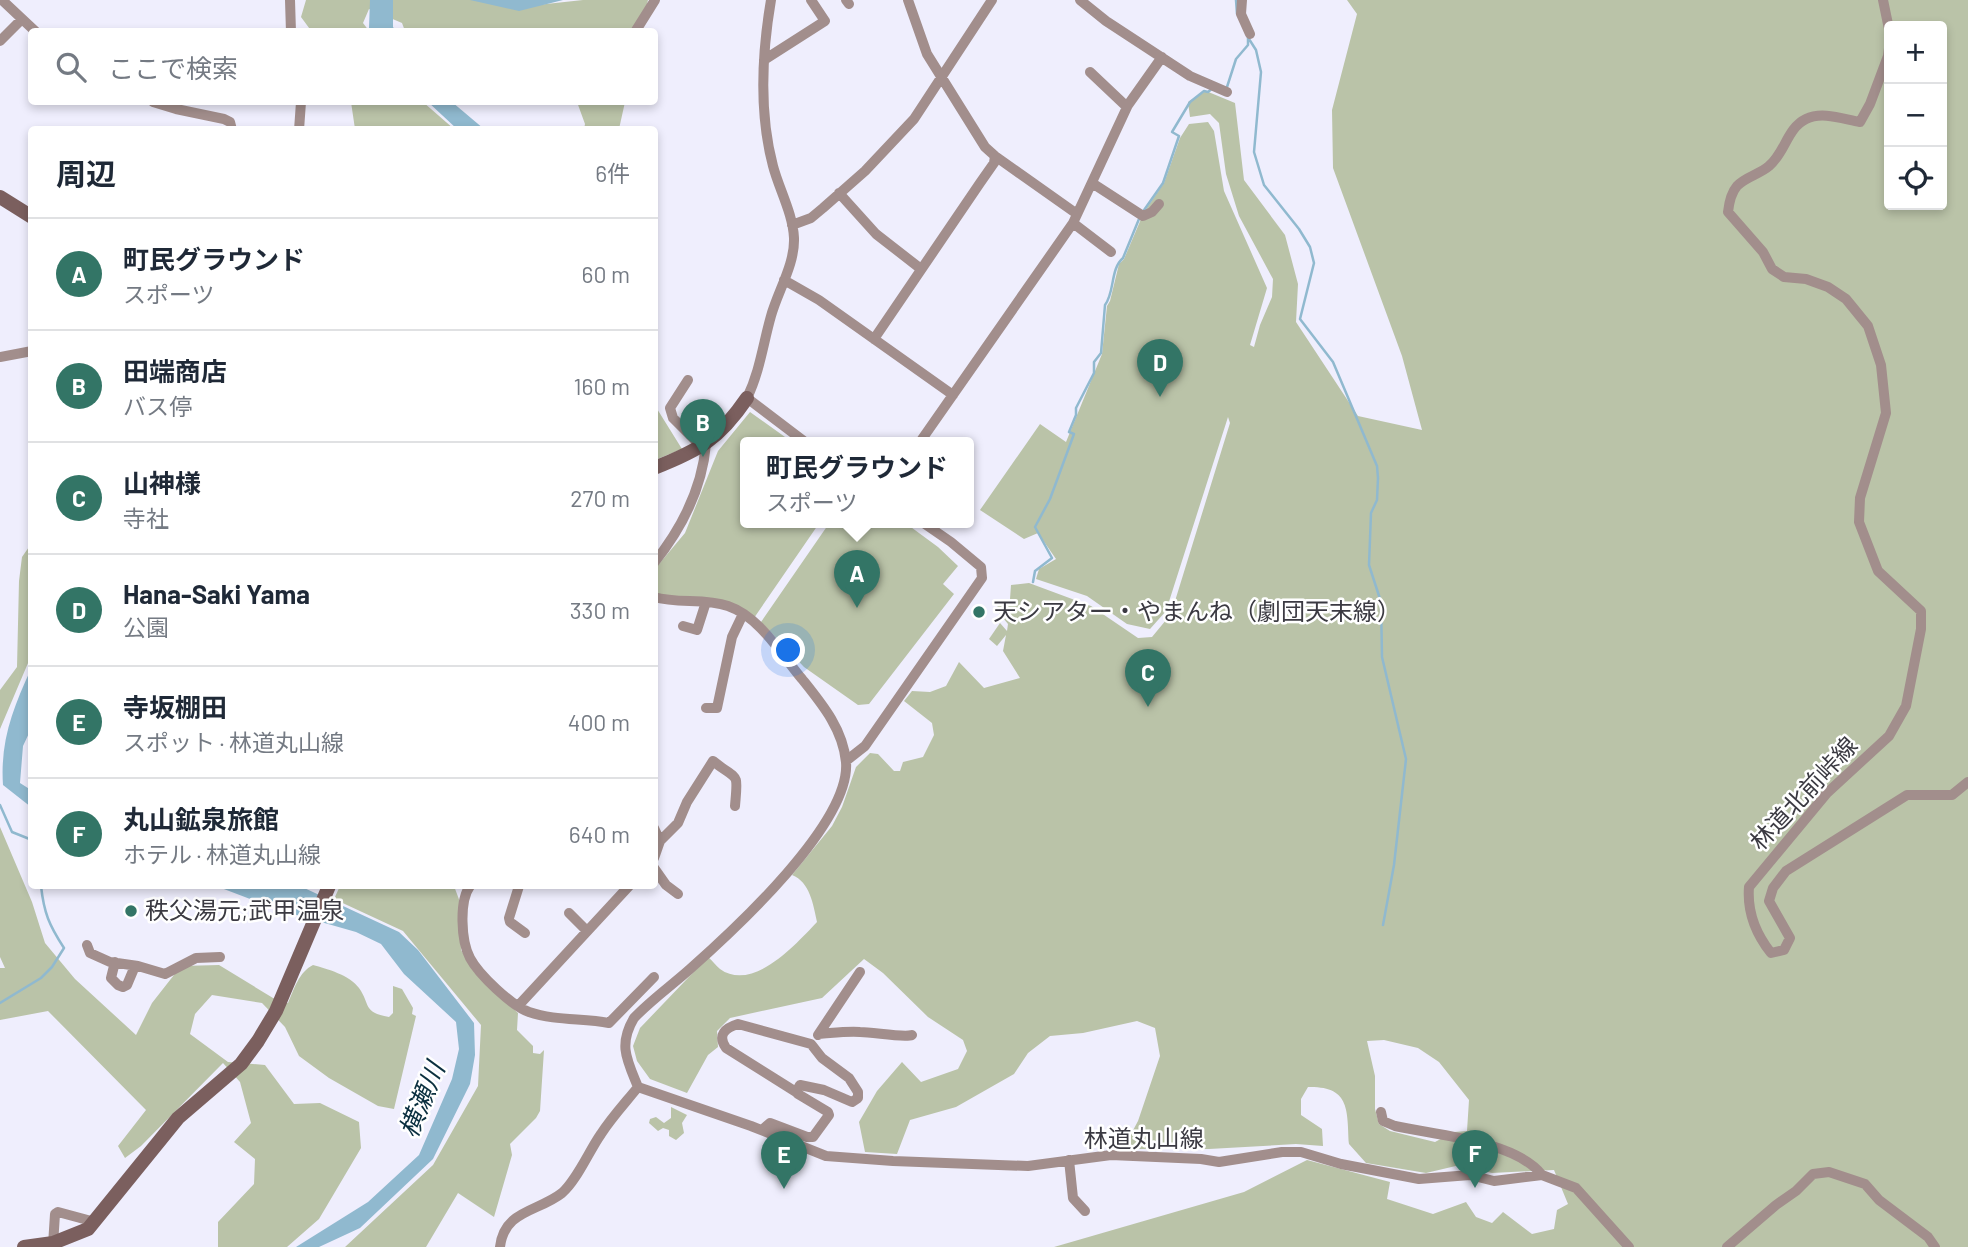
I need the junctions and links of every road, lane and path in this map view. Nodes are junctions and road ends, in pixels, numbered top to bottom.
1 (2, 0) edge
2 (290, 0) edge
3 (655, 0) edge
4 (771, 0) edge
5 (811, 0) edge
6 (908, 0) edge
7 (992, 0) edge
8 (1080, 0) edge
9 (1242, 0) edge
10 (1883, 0) edge
11 (22, 19) junction
12 (1887, 21) edge
13 (32, 28) edge
14 (291, 28) edge
15 (638, 28) edge
16 (1250, 34) dead end
17 (0, 41) edge
18 (1163, 57) junction
19 (764, 60) junction
20 (1884, 67) edge
21 (1090, 72) dead end
22 (941, 78) junction
23 (1227, 92) dead end
24 (163, 105) edge
25 (301, 105) edge
26 (1127, 107) junction
27 (231, 126) edge
28 (299, 126) edge
29 (995, 156) junction
30 (1092, 183) junction
31 (839, 193) junction
32 (0, 197) edge
33 (1159, 204) dead end
34 (28, 214) edge
35 (1075, 218) junction
36 (792, 225) junction
37 (1111, 253) dead end
38 (921, 269) junction
39 (784, 280) junction
40 (874, 339) junction
41 (28, 352) edge
42 (0, 357) edge
43 (688, 380) dead end
44 (953, 395) junction
45 (747, 398) junction
46 (798, 437) edge
47 (924, 437) edge
48 (704, 446) junction
49 (658, 466) edge
50 (930, 528) edge
51 (658, 558) edge
52 (658, 598) edge
53 (705, 602) junction
54 (743, 614) junction
55 (683, 626) dead end
56 (706, 708) dead end
57 (846, 761) junction
58 (1968, 782) edge
59 (735, 806) dead end
60 (658, 837) edge
61 (660, 841) junction
62 (658, 847) edge
63 (658, 874) edge
64 (328, 889) edge
65 (464, 889) edge
66 (518, 889) edge
67 (626, 889) edge
68 (678, 894) dead end
69 (569, 913) dead end
70 (587, 931) junction
71 (525, 933) dead end
72 (87, 946) dead end
73 (220, 957) dead end
74 (115, 962) junction
75 (135, 965) junction
76 (860, 972) dead end
77 (654, 977) dead end
78 (518, 1006) junction
79 (819, 1034) junction
80 (912, 1035) dead end
81 (811, 1044) junction
82 (638, 1087) junction
83 (796, 1092) junction
84 (1381, 1112) dead end
85 (762, 1130) junction
86 (1069, 1160) junction
87 (1542, 1175) junction
88 (1085, 1211) dead end
89 (95, 1222) junction
90 (53, 1245) edge
91 (24, 1247) edge
92 (500, 1247) edge
93 (1629, 1247) edge
94 (1727, 1247) edge
95 (1935, 1247) edge

1 - 11 street
2 - 14 street
3 - 15 street
4 - 19 street
5 - 19 street
6 - 22 street
7 - 22 street
8 - 18 street
9 - 16 street
10 - 12 street
11 - 13 street
11 - 17 street
18 - 23 street
18 - 26 street
19 - 36 street
20 - 58 street, 林道北前峠線
21 - 26 street
22 - 29 street
22 - 31 street
24 - 27 street
25 - 28 street
26 - 30 street
29 - 35 street
29 - 38 street
30 - 33 street
30 - 35 street
31 - 36 street
31 - 38 street
32 - 34 street
35 - 37 street
35 - 44 street
36 - 39 street
38 - 40 street
39 - 40 street
39 - 45 street
40 - 44 street
41 - 42 street
43 - 48 street
44 - 47 street
45 - 46 street
45 - 48 street
48 - 49 street
48 - 51 street
50 - 57 street
52 - 53 street
53 - 54 street
53 - 55 street
54 - 56 street
54 - 57 street
57 - 82 street
59 - 61 street
60 - 61 street
61 - 62 street
63 - 68 street
64 - 89 street
65 - 78 street
66 - 71 street
67 - 70 street
69 - 70 street
70 - 78 street
72 - 74 street
73 - 75 street
74 - 75 street
74 - 75 street
76 - 79 street
77 - 78 street
79 - 80 street
79 - 81 street
81 - 83 street
81 - 83 street
82 - 85 street, 林道丸山線
82 - 92 street
83 - 85 street
84 - 87 street
85 - 86 street, 林道丸山線
86 - 87 street, 林道丸山線
86 - 88 street
87 - 93 street, 林道丸山線
89 - 90 street
89 - 90 street
90 - 91 street
94 - 95 street

